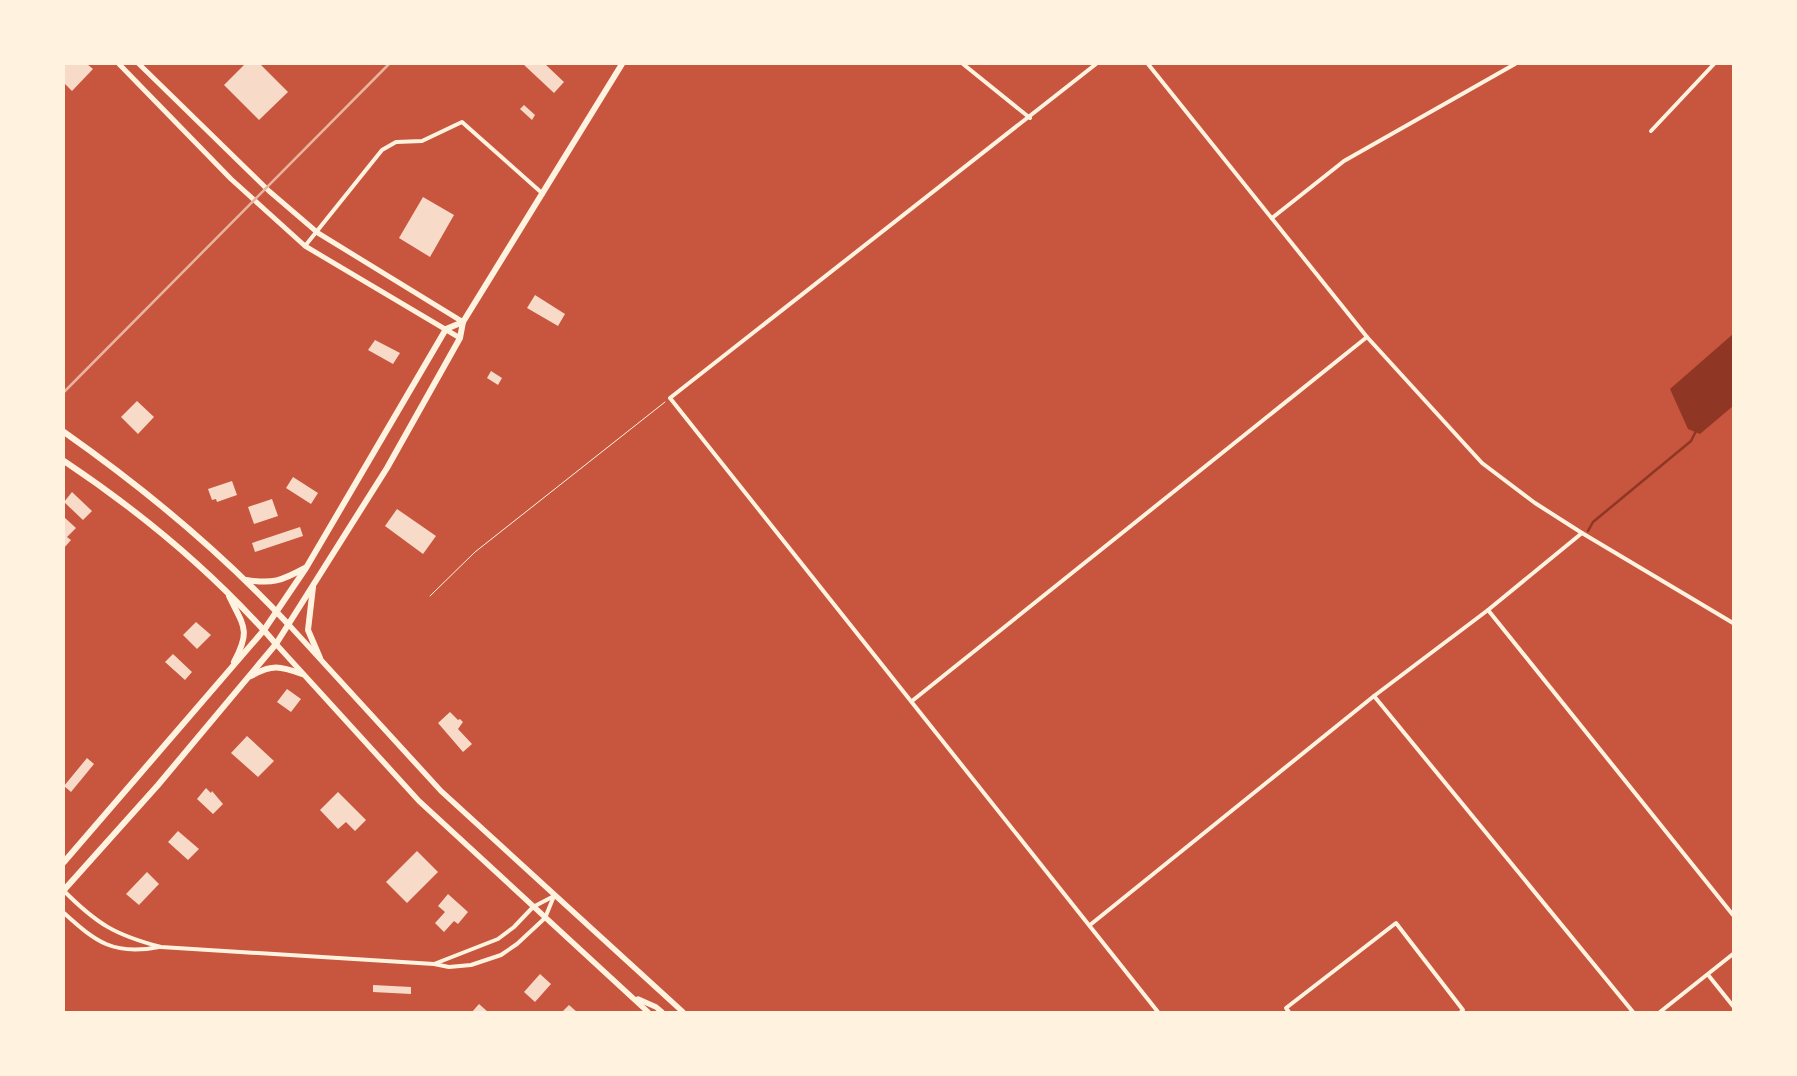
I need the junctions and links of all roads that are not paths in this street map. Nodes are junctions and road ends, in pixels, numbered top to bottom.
1 (119, 64) edge
2 (139, 64) edge
3 (622, 64) edge
4 (963, 64) edge
5 (1096, 64) edge
6 (1148, 64) edge
7 (1515, 64) edge
8 (1714, 64) edge
9 (1030, 118) junction
10 (1651, 131) dead end
11 (543, 194) junction
12 (1272, 218) junction
13 (318, 234) junction
14 (306, 246) junction
15 (463, 322) junction
16 (446, 329) junction
17 (1367, 337) junction
18 (460, 338) junction
19 (64, 432) edge
20 (64, 460) edge
21 (1582, 533) junction
22 (306, 568) junction
23 (246, 580) junction
24 (314, 585) junction
25 (225, 588) junction
26 (1488, 610) junction
27 (277, 612) junction
28 (1733, 623) edge
29 (289, 625) junction
30 (264, 630) junction
31 (276, 644) junction
32 (320, 658) junction
33 (228, 674) junction
34 (302, 674) junction
35 (248, 678) junction
36 (1374, 696) junction
37 (912, 700) junction
38 (64, 862) edge
39 (64, 890) edge
40 (554, 896) junction
41 (534, 907) junction
42 (64, 913) edge
43 (1733, 915) edge
44 (545, 918) junction
45 (1090, 925) junction
46 (161, 947) junction
47 (1733, 954) edge
48 (434, 964) junction
49 (1709, 976) junction
50 (629, 995) junction
51 (1733, 1006) edge
52 (648, 1012) edge
53 (662, 1012) edge
54 (683, 1012) edge
55 (1158, 1012) edge
56 (1289, 1012) edge
57 (1461, 1012) edge
58 (1633, 1012) edge
59 (1660, 1012) edge

1 - 14 street
2 - 13 street
3 - 11 main road
4 - 9 street
5 - 9 street
6 - 12 street
7 - 12 street
8 - 10 street
9 - 37 street
11 - 13 street
11 - 15 main road
12 - 17 street
13 - 14 street
13 - 15 street
14 - 16 street
15 - 16 main road
15 - 18 main road
16 - 18 street
16 - 22 main road
17 - 21 street
17 - 37 street
18 - 24 main road
19 - 23 main road
20 - 25 main road
21 - 26 street
21 - 28 street
22 - 23 main road
22 - 27 main road
23 - 27 main road
24 - 29 main road
24 - 32 main road
25 - 30 main road
25 - 33 main road
26 - 36 street
26 - 43 street
27 - 29 main road
27 - 30 main road
29 - 31 main road
29 - 32 main road
30 - 31 main road
30 - 33 main road
31 - 34 main road
31 - 35 main road
32 - 40 main road
33 - 38 main road
34 - 35 main road
34 - 41 main road
35 - 39 main road
36 - 45 street
36 - 58 street
37 - 45 street
39 - 46 street
40 - 41 street
40 - 44 street
40 - 54 main road
41 - 44 main road
41 - 48 street
42 - 46 street
44 - 48 street
44 - 50 main road
45 - 55 street
46 - 48 street
47 - 49 street
49 - 51 street
49 - 59 street
50 - 52 main road
50 - 53 main road
56 - 57 street

